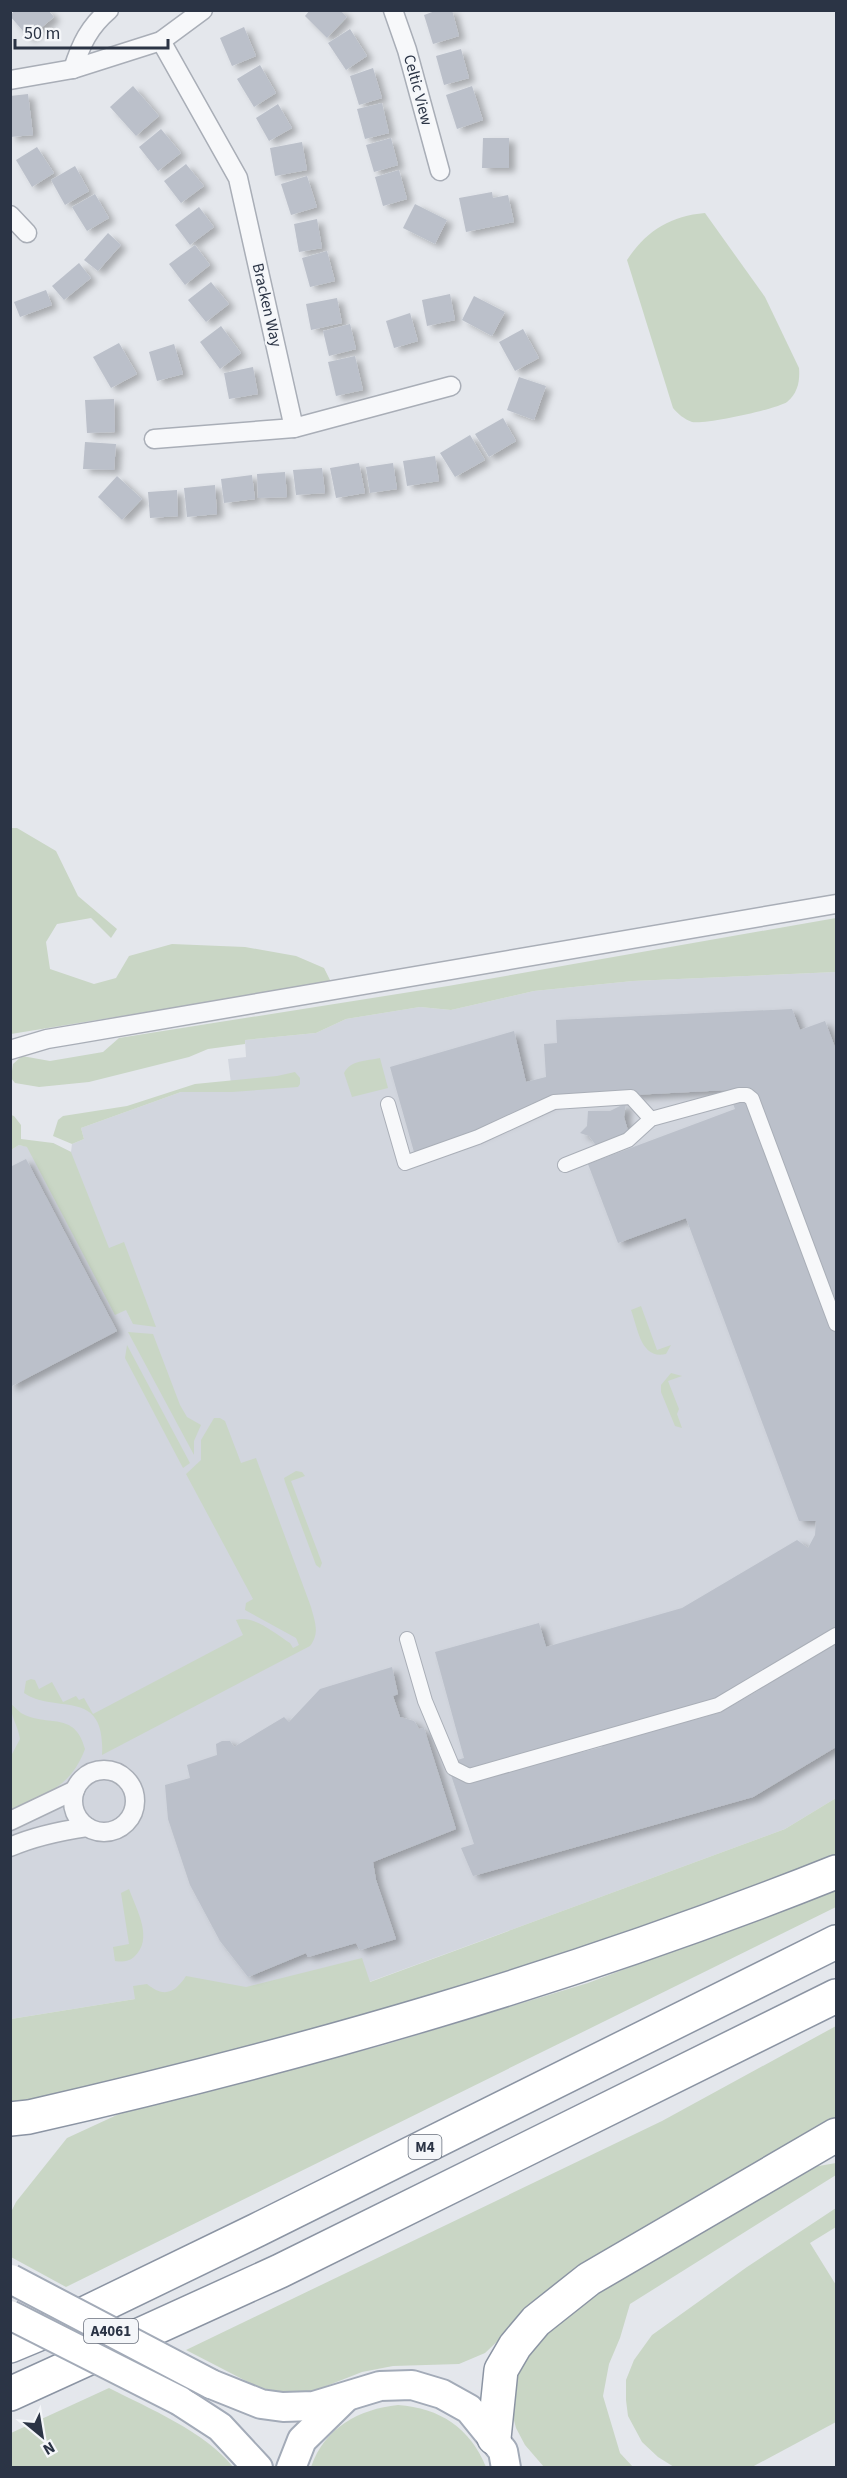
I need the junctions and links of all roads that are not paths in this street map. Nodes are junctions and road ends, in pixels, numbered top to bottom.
1 (109, 10) edge
2 (203, 10) edge
3 (393, 10) edge
4 (161, 41) junction
5 (73, 69) junction
6 (10, 80) edge
7 (440, 171) dead end
8 (10, 215) edge
9 (27, 233) dead end
10 (451, 386) dead end
11 (294, 428) junction
12 (154, 439) dead end
13 (837, 904) edge
14 (10, 1050) edge
15 (388, 1104) dead end
16 (651, 1119) junction
17 (565, 1165) dead end
18 (837, 1324) edge
19 (837, 1635) edge
20 (407, 1639) dead end
21 (75, 1790) junction
22 (10, 1821) edge
23 (87, 1827) junction
24 (10, 1847) edge
25 (837, 1872) edge
26 (837, 1942) edge
27 (837, 1996) edge
28 (10, 2119) edge
29 (837, 2135) edge
30 (11, 2278) edge
31 (10, 2314) edge
32 (10, 2346) edge
33 (10, 2394) edge
34 (348, 2396) junction
35 (506, 2456) edge
36 (258, 2468) edge
37 (291, 2468) edge

1 - 5 street
2 - 4 street
3 - 7 street, Celtic View
4 - 5 street
4 - 11 street, Bracken Way
5 - 6 street
8 - 9 street
10 - 11 street
11 - 12 street
13 - 14 street
15 - 16 street
16 - 17 street
16 - 18 street
19 - 20 street
21 - 22 street
21 - 23 street
21 - 23 street
23 - 24 street
25 - 28 highway
26 - 32 highway, M4
27 - 33 highway
29 - 35 highway
30 - 34 main road, A4061, bridge
31 - 36 main road, A4061, bridge
34 - 35 main road, A4061
34 - 37 main road, A4061

